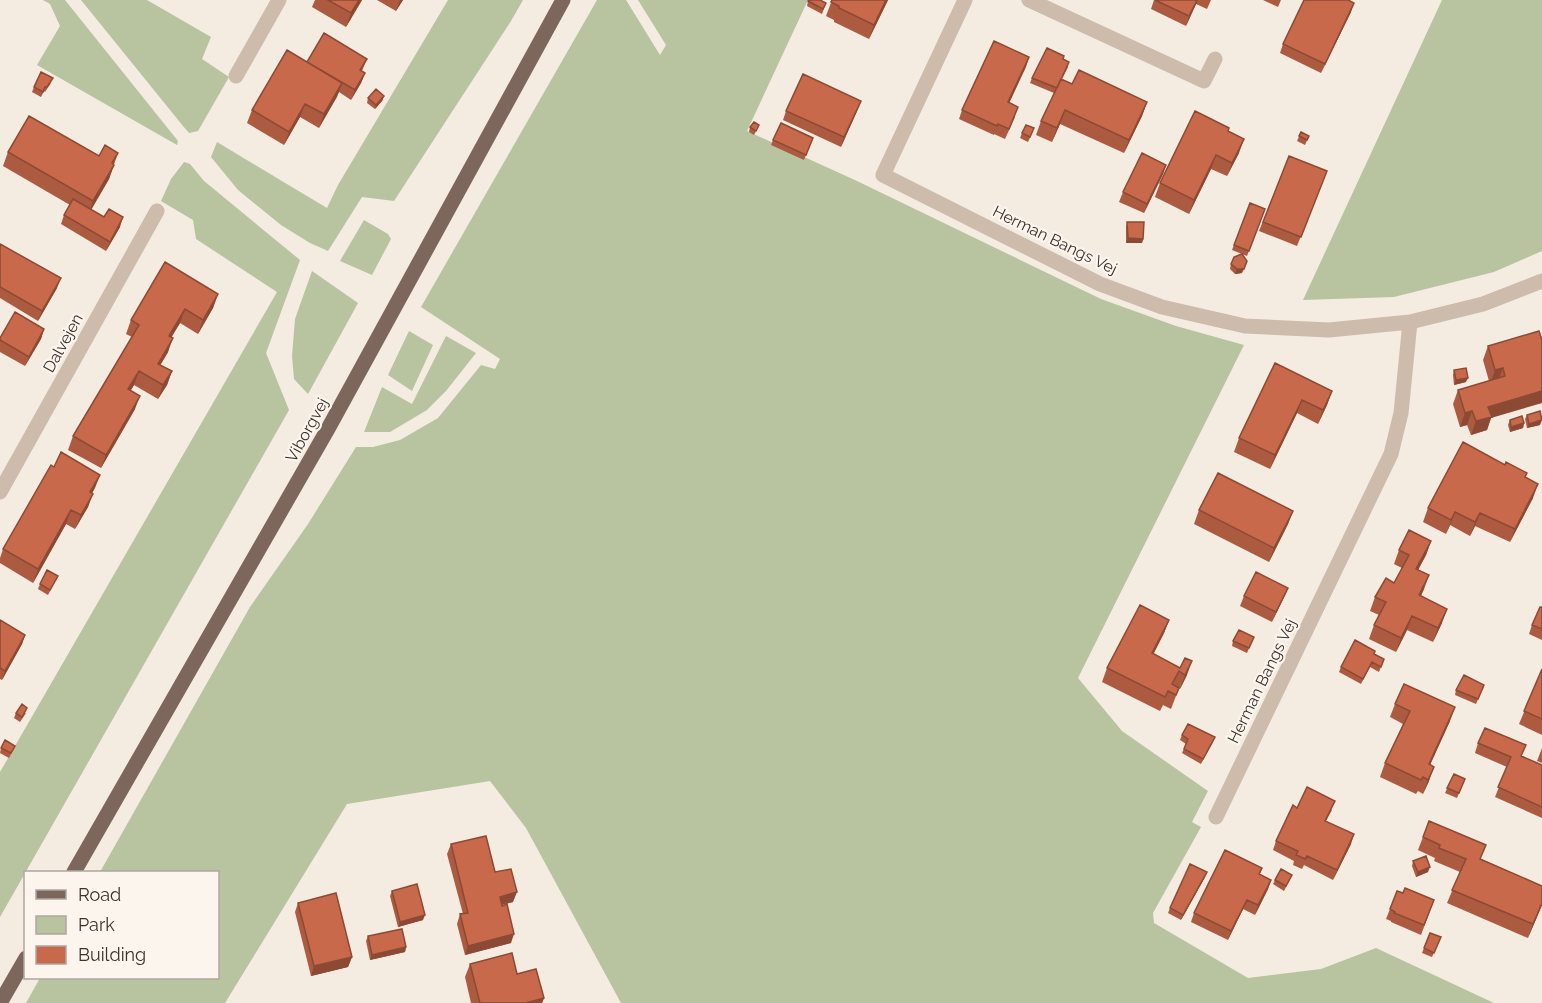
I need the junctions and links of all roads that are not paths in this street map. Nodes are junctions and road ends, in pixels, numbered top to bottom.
1 (279, 0) edge
2 (563, 0) edge
3 (965, 0) edge
4 (1029, 0) edge
5 (1215, 59) dead end
6 (236, 76) dead end
7 (157, 211) dead end
8 (1542, 281) edge
9 (1410, 322) junction
10 (0, 492) edge
11 (1216, 817) dead end
12 (75, 871) edge
13 (24, 961) edge
14 (0, 1003) edge

1 - 6 street
2 - 12 main road, Viborgvej
3 - 9 street, Herman Bangs Vej
4 - 5 street
7 - 10 street, Dalvejen
8 - 9 street, Herman Bangs Vej
9 - 11 street, Herman Bangs Vej
13 - 14 main road

